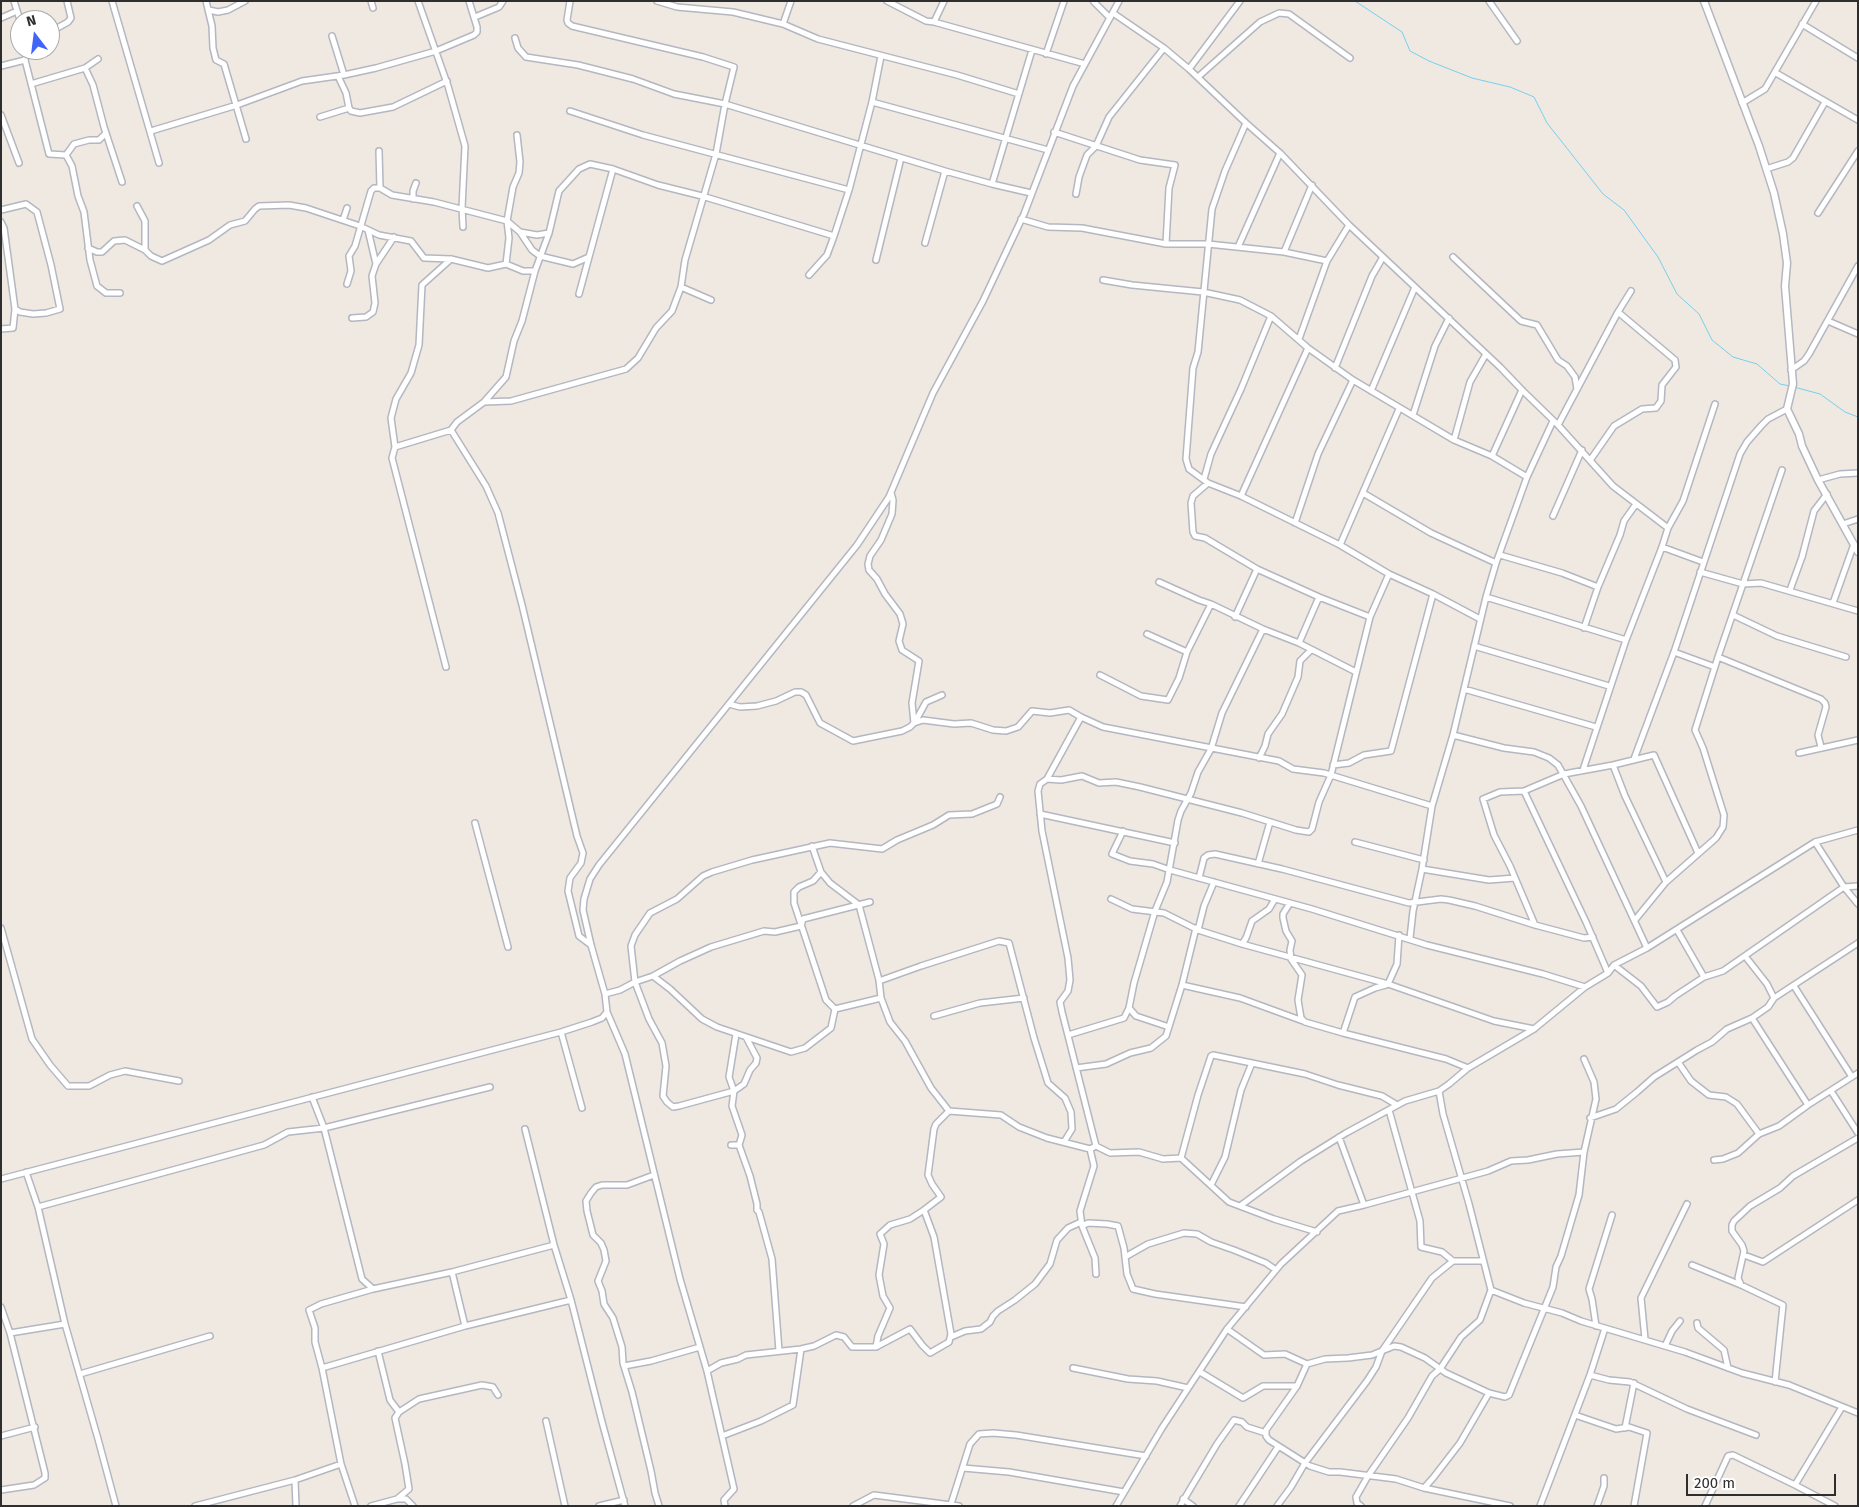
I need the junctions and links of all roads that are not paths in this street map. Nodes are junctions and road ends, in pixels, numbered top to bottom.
1 (67, 1) edge
2 (112, 1) edge
3 (206, 1) edge
4 (245, 1) edge
5 (371, 1) edge
6 (418, 1) edge
7 (469, 1) edge
8 (503, 1) edge
9 (570, 1) edge
10 (657, 1) edge
11 (887, 1) edge
12 (944, 1) edge
13 (1064, 1) edge
14 (1119, 1) edge
15 (1240, 1) edge
16 (1489, 1) edge
17 (1704, 1) edge
18 (1816, 1) edge
19 (790, 2) edge
20 (1094, 2) edge
21 (678, 4) edge
22 (373, 8) dead end
23 (209, 10) junction
24 (1111, 16) junction
25 (475, 17) junction
26 (934, 22) junction
27 (783, 24) junction
28 (1802, 24) junction
29 (60, 26) edge
30 (332, 36) dead end
31 (515, 38) dead end
32 (1517, 41) dead end
33 (1164, 48) junction
34 (1032, 50) junction
35 (436, 51) junction
36 (1046, 54) junction
37 (881, 56) junction
38 (1350, 58) dead end
39 (1858, 58) edge
40 (98, 59) dead end
41 (25, 60) joint
42 (1085, 64) junction
43 (1, 66) edge
44 (85, 68) junction
45 (1189, 69) junction
46 (1776, 74) junction
47 (341, 76) junction
48 (1198, 77) junction
49 (447, 81) junction
50 (31, 84) junction
51 (1019, 94) junction
52 (872, 102) junction
53 (1825, 102) junction
54 (1742, 103) junction
55 (725, 104) junction
56 (237, 105) junction
57 (349, 108) junction
58 (570, 111) dead end
59 (1, 115) edge
60 (320, 117) dead end
61 (1858, 120) edge
62 (1246, 123) junction
63 (151, 132) junction
64 (1054, 132) junction
65 (106, 133) junction
66 (517, 136) dead end
67 (1006, 138) junction
68 (246, 139) dead end
69 (860, 146) junction
70 (1096, 146) junction
71 (1048, 150) junction
72 (379, 151) dead end
73 (1858, 151) edge
74 (1280, 153) junction
75 (716, 154) junction
76 (66, 156) junction
77 (901, 158) junction
78 (20, 163) dead end
79 (159, 163) dead end
80 (613, 169) junction
81 (1766, 169) junction
82 (945, 171) junction
83 (122, 182) dead end
84 (416, 183) dead end
85 (992, 184) junction
86 (1312, 186) junction
87 (380, 188) junction
88 (849, 190) junction
89 (1031, 193) junction
90 (1076, 194) dead end
91 (702, 196) junction
92 (413, 199) junction
93 (137, 206) dead end
94 (347, 208) dead end
95 (462, 208) junction
96 (1, 210) edge
97 (1818, 213) dead end
98 (1021, 219) junction
99 (343, 220) junction
100 (507, 221) junction
101 (1, 222) edge
102 (1349, 224) junction
103 (360, 226) junction
104 (463, 227) dead end
105 (368, 230) junction
106 (520, 232) junction
107 (549, 233) junction
108 (834, 236) junction
109 (394, 238) junction
110 (926, 243) dead end
111 (1166, 244) junction
112 (1208, 244) junction
113 (1238, 247) junction
114 (88, 248) junction
115 (146, 250) junction
116 (1284, 252) junction
117 (540, 256) junction
118 (589, 257) junction
119 (1383, 257) junction
120 (1453, 258) dead end
121 (450, 259) junction
122 (876, 260) dead end
123 (1327, 261) junction
124 (376, 264) junction
125 (506, 264) junction
126 (1858, 266) edge
127 (535, 271) junction
128 (809, 275) dead end
129 (1103, 280) dead end
130 (347, 284) dead end
131 (681, 287) junction
132 (1415, 287) junction
133 (1631, 291) dead end
134 (1203, 292) junction
135 (120, 294) dead end
136 (579, 294) dead end
137 (711, 300) dead end
138 (15, 309) junction
139 (1618, 312) junction
140 (1271, 316) junction
141 (352, 318) dead end
142 (1449, 318) junction
143 (1828, 320) junction
144 (1, 329) edge
145 (1858, 334) edge
146 (1299, 339) junction
147 (1308, 348) junction
148 (1486, 354) junction
149 (1335, 368) junction
150 (1791, 370) junction
151 (1353, 380) junction
152 (1577, 389) junction
153 (1522, 390) junction
154 (1371, 391) junction
155 (484, 402) junction
156 (1715, 404) dead end
157 (1399, 409) junction
158 (1787, 409) junction
159 (1413, 415) junction
160 (1553, 421) junction
161 (1558, 424) junction
162 (451, 430) junction
163 (1454, 440) junction
164 (395, 447) junction
165 (1582, 450) junction
166 (1492, 456) junction
167 (1591, 459) junction
168 (1782, 470) dead end
169 (1858, 473) edge
170 (1528, 477) junction
171 (1818, 480) junction
172 (1206, 481) junction
173 (891, 493) junction
174 (1363, 493) junction
175 (1827, 494) junction
176 (1241, 496) junction
177 (1636, 504) junction
178 (1554, 516) dead end
179 (1858, 519) edge
180 (1295, 523) junction
181 (1843, 524) junction
182 (1668, 528) junction
183 (1854, 544) junction
184 (1340, 545) junction
185 (1662, 547) junction
186 (1858, 552) edge
187 (1500, 555) junction
188 (1703, 562) junction
189 (1496, 563) junction
190 (1257, 569) junction
191 (1700, 572) junction
192 (1389, 574) junction
193 (1159, 582) dead end
194 (1743, 584) junction
195 (1598, 587) junction
196 (1790, 590) junction
197 (1433, 594) junction
198 (1319, 597) junction
199 (1486, 598) junction
200 (1833, 603) junction
201 (1211, 604) junction
202 (1858, 611) edge
203 (1733, 615) junction
204 (1235, 617) junction
205 (1370, 617) junction
206 (1480, 619) junction
207 (1584, 628) junction
208 (1262, 629) junction
209 (1147, 634) dead end
210 (1626, 640) junction
211 (1299, 643) junction
212 (1474, 646) junction
213 (1312, 650) junction
214 (1187, 652) junction
215 (1674, 652) junction
216 (1718, 657) junction
217 (1846, 657) dead end
218 (446, 667) dead end
219 (1715, 667) junction
220 (1356, 672) junction
221 (1100, 675) dead end
222 (1610, 686) junction
223 (1464, 689) junction
224 (942, 695) dead end
225 (729, 704) junction
226 (1081, 718) junction
227 (914, 722) junction
228 (1596, 727) junction
229 (1453, 735) junction
230 (1858, 740) edge
231 (1821, 747) junction
232 (1211, 749) junction
233 (1799, 753) dead end
234 (1259, 758) junction
235 (1634, 759) junction
236 (1333, 764) junction
237 (1613, 765) junction
238 (1583, 770) junction
239 (1564, 774) junction
240 (1331, 775) junction
241 (1048, 779) junction
242 (1524, 791) junction
243 (1000, 797) dead end
244 (1187, 799) junction
245 (1432, 806) junction
246 (1040, 814) junction
247 (1270, 822) junction
248 (475, 823) dead end
249 (1858, 830) edge
250 (1123, 831) junction
251 (1355, 842) dead end
252 (1815, 842) junction
253 (1175, 843) junction
254 (812, 846) junction
255 (1698, 853) junction
256 (1424, 860) junction
257 (1258, 864) junction
258 (1422, 869) junction
259 (1170, 870) junction
260 (821, 872) junction
261 (1199, 878) junction
262 (1514, 878) junction
263 (1214, 882) junction
264 (1666, 882) junction
265 (1858, 886) edge
266 (1844, 888) junction
267 (1111, 899) dead end
268 (1275, 899) junction
269 (870, 902) dead end
270 (1290, 903) junction
271 (1415, 903) junction
272 (1858, 904) edge
273 (859, 905) junction
274 (1155, 911) junction
275 (1634, 920) junction
276 (1535, 925) junction
277 (801, 926) junction
278 (1, 928) edge
279 (1197, 929) junction
280 (1677, 930) junction
281 (1398, 935) junction
282 (1593, 937) junction
283 (1410, 938) junction
284 (1242, 944) junction
285 (1858, 944) edge
286 (591, 945) junction
287 (508, 947) dead end
288 (1648, 948) junction
289 (1745, 956) junction
290 (1291, 958) junction
291 (1614, 965) junction
292 (1608, 973) junction
293 (653, 976) junction
294 (1704, 977) junction
295 (879, 981) junction
296 (636, 982) junction
297 (1388, 984) junction
298 (1182, 985) junction
299 (1794, 986) junction
300 (1585, 988) junction
301 (605, 994) junction
302 (881, 998) junction
303 (1024, 998) junction
304 (1774, 998) junction
305 (1129, 1008) junction
306 (834, 1009) junction
307 (607, 1012) junction
308 (934, 1016) dead end
309 (1752, 1018) junction
310 (1306, 1022) junction
311 (1169, 1027) junction
312 (1534, 1029) junction
313 (561, 1032) junction
314 (1343, 1033) junction
315 (736, 1034) junction
316 (1068, 1035) junction
317 (746, 1038) junction
318 (1584, 1058) dead end
319 (1678, 1062) junction
320 (1252, 1063) junction
321 (1076, 1068) junction
322 (1468, 1068) junction
323 (1858, 1073) edge
324 (1852, 1077) junction
325 (179, 1081) dead end
326 (490, 1087) dead end
327 (1439, 1090) junction
328 (734, 1091) junction
329 (1830, 1091) junction
330 (312, 1096) junction
331 (1397, 1105) junction
332 (1808, 1105) junction
333 (582, 1108) dead end
334 (1389, 1110) junction
335 (949, 1111) junction
336 (1590, 1118) junction
337 (324, 1128) junction
338 (525, 1129) dead end
339 (1759, 1134) junction
340 (1858, 1134) edge
341 (1339, 1137) junction
342 (1858, 1138) edge
343 (1064, 1142) junction
344 (731, 1145) dead end
345 (739, 1145) junction
346 (1096, 1146) junction
347 (1090, 1149) junction
348 (1584, 1152) junction
349 (1181, 1158) junction
350 (1714, 1160) dead end
351 (26, 1172) junction
352 (654, 1175) junction
353 (1461, 1178) junction
354 (1, 1179) edge
355 (1210, 1185) junction
356 (1414, 1193) junction
357 (1858, 1200) edge
358 (1687, 1204) dead end
359 (1364, 1205) junction
360 (1240, 1206) junction
361 (38, 1207) junction
362 (924, 1210) junction
363 (1612, 1215) dead end
364 (1082, 1224) junction
365 (1317, 1232) junction
366 (554, 1245) junction
367 (1744, 1255) junction
368 (1125, 1257) junction
369 (1453, 1261) junction
370 (1483, 1261) junction
371 (1692, 1265) dead end
372 (1276, 1270) junction
373 (452, 1272) junction
374 (1096, 1274) dead end
375 (1741, 1285) junction
376 (373, 1289) junction
377 (1491, 1290) junction
378 (571, 1300) junction
379 (1, 1307) edge
380 (1246, 1307) junction
381 (1544, 1309) junction
382 (1680, 1321) dead end
383 (1697, 1323) dead end
384 (65, 1324) junction
385 (465, 1326) junction
386 (1596, 1326) junction
387 (1605, 1328) junction
388 (1228, 1329) junction
389 (10, 1333) junction
390 (210, 1336) dead end
391 (951, 1337) junction
392 (1645, 1340) junction
393 (876, 1346) junction
394 (1665, 1346) junction
395 (700, 1347) junction
396 (801, 1349) junction
397 (378, 1351) junction
398 (779, 1351) junction
399 (1382, 1351) junction
400 (1307, 1364) junction
401 (624, 1366) junction
402 (322, 1368) junction
403 (1073, 1368) dead end
404 (1728, 1368) junction
405 (1440, 1370) junction
406 (707, 1371) junction
407 (1200, 1372) junction
408 (80, 1374) junction
409 (1590, 1375) junction
410 (1775, 1382) junction
411 (1634, 1383) junction
412 (1297, 1386) junction
413 (1188, 1388) junction
414 (1489, 1393) junction
415 (498, 1395) dead end
416 (1842, 1407) junction
417 (398, 1412) junction
418 (1858, 1413) edge
419 (1575, 1415) junction
420 (546, 1421) dead end
421 (35, 1427) junction
422 (1625, 1428) junction
423 (1266, 1434) junction
424 (1756, 1435) dead end
425 (1, 1436) edge
426 (722, 1436) junction
427 (1278, 1447) junction
428 (1146, 1456) junction
429 (1305, 1463) junction
430 (341, 1464) junction
431 (963, 1468) junction
432 (1368, 1476) junction
433 (1604, 1478) dead end
434 (295, 1480) junction
435 (1796, 1484) junction
436 (1424, 1488) junction
437 (1, 1490) edge
438 (1124, 1492) junction
439 (397, 1499) junction
440 (1183, 1499) junction
441 (920, 1500) junction
442 (624, 1503) edge
443 (951, 1504) junction
444 (116, 1506) edge
445 (195, 1506) edge
446 (296, 1506) edge
447 (355, 1506) edge
448 (371, 1506) edge
449 (413, 1506) edge
450 (565, 1506) edge
451 (598, 1506) edge
452 (659, 1506) edge
453 (725, 1506) edge
454 (852, 1506) edge
455 (915, 1506) edge
456 (959, 1506) edge
457 (1116, 1506) edge
458 (1180, 1506) edge
459 (1193, 1506) edge
460 (1239, 1506) edge
461 (1277, 1506) edge
462 (1361, 1506) edge
463 (1510, 1506) edge
464 (1540, 1506) edge
465 (1597, 1506) edge
466 (1634, 1506) edge
467 (1705, 1506) edge
468 (1835, 1506) edge

1 - 29 street
2 - 63 street
3 - 23 street
4 - 23 street
5 - 22 street
6 - 35 street
7 - 25 street
8 - 25 street
9 - 55 street
10 - 21 street
11 - 26 street
12 - 26 street
13 - 36 street
14 - 24 street
15 - 45 street
16 - 32 street
17 - 54 street
18 - 28 street
19 - 27 street
20 - 24 street
21 - 27 street
23 - 56 street
24 - 33 street
24 - 42 street
25 - 35 street
26 - 34 street
27 - 37 street
28 - 39 street
28 - 46 street
30 - 47 street
31 - 55 street
33 - 45 street
33 - 70 street
34 - 36 street
34 - 51 street
35 - 47 street
35 - 49 street
36 - 42 street
37 - 51 street
37 - 52 street
38 - 48 street
40 - 44 street
41 - 43 street
41 - 50 street
42 - 64 street
44 - 50 street
44 - 65 street
45 - 48 street
46 - 53 street
46 - 54 street
47 - 56 street
47 - 57 street
48 - 62 street
49 - 57 street
49 - 95 street
50 - 76 street
51 - 67 street
52 - 67 street
52 - 69 street
53 - 61 street
53 - 81 street
54 - 81 street
55 - 69 street
55 - 75 street
56 - 63 street
56 - 68 street
57 - 60 street
58 - 75 street
59 - 78 street
62 - 74 street
62 - 112 street
63 - 79 street
64 - 70 street
64 - 71 street
65 - 76 street
65 - 83 street
66 - 100 street
67 - 71 street
67 - 85 street
69 - 77 street
69 - 88 street
70 - 90 street
70 - 111 street
71 - 89 street
72 - 87 street
73 - 97 street
74 - 86 street
74 - 113 street
75 - 88 street
75 - 91 street
76 - 114 street
77 - 82 street
77 - 122 street
80 - 91 street
80 - 107 street
80 - 118 street
81 - 150 street
82 - 85 street
82 - 110 street
84 - 92 street
85 - 89 street
86 - 102 street
86 - 116 street
87 - 92 street
87 - 103 street
88 - 108 street
89 - 98 street
91 - 108 street
91 - 131 street
92 - 95 street
93 - 115 street
94 - 99 street
95 - 100 street
95 - 104 street
96 - 138 street
98 - 111 street
98 - 173 street
99 - 103 street
99 - 115 street
100 - 106 street
100 - 125 street
101 - 138 street
102 - 119 street
102 - 123 street
103 - 105 street
103 - 130 street
105 - 109 street
105 - 124 street
106 - 107 street
106 - 117 street
107 - 117 street
108 - 128 street
109 - 121 street
109 - 124 street
111 - 112 street
112 - 113 street
112 - 134 street
113 - 116 street
114 - 115 street
114 - 135 street
116 - 123 street
117 - 118 street
117 - 127 street
118 - 136 street
119 - 132 street
119 - 149 street
120 - 152 street
121 - 125 street
121 - 164 street
123 - 146 street
124 - 141 street
125 - 127 street
126 - 143 street
127 - 155 street
129 - 134 street
131 - 137 street
131 - 155 street
132 - 142 street
132 - 154 street
133 - 139 street
134 - 140 street
134 - 172 street
138 - 144 street
139 - 152 street
139 - 167 street
140 - 146 street
140 - 172 street
142 - 148 street
142 - 159 street
143 - 145 street
143 - 150 street
146 - 147 street
147 - 149 street
147 - 176 street
148 - 153 street
148 - 163 street
149 - 151 street
150 - 158 street
151 - 154 street
151 - 180 street
152 - 161 street
153 - 160 street
153 - 166 street
154 - 157 street
155 - 162 street
156 - 182 street
157 - 159 street
157 - 174 street
158 - 171 street
158 - 188 street
159 - 163 street
160 - 161 street
160 - 170 street
161 - 165 street
162 - 164 street
162 - 286 street
163 - 166 street
164 - 218 street
165 - 167 street
165 - 178 street
166 - 170 street
167 - 177 street
168 - 194 street
169 - 171 street
170 - 187 street
171 - 175 street
172 - 176 street
172 - 190 street
173 - 225 street
173 - 227 street
174 - 184 street
174 - 189 street
175 - 181 street
175 - 196 street
176 - 180 street
177 - 182 street
177 - 195 street
179 - 181 street
180 - 184 street
181 - 183 street
182 - 185 street
183 - 186 street
183 - 200 street
184 - 192 street
185 - 188 street
185 - 210 street
187 - 189 street
187 - 195 street
188 - 191 street
189 - 199 street
190 - 198 street
190 - 204 street
191 - 194 street
191 - 215 street
192 - 197 street
192 - 205 street
193 - 201 street
194 - 196 street
194 - 203 street
195 - 207 street
196 - 200 street
197 - 206 street
197 - 236 street
198 - 205 street
198 - 211 street
199 - 206 street
199 - 207 street
200 - 202 street
201 - 204 street
201 - 214 street
203 - 216 street
203 - 217 street
204 - 208 street
205 - 220 street
206 - 212 street
207 - 210 street
208 - 211 street
208 - 232 street
209 - 214 street
210 - 222 street
211 - 213 street
212 - 222 street
212 - 223 street
213 - 220 street
213 - 234 street
214 - 221 street
215 - 219 street
215 - 235 street
216 - 219 street
216 - 231 street
219 - 255 street
220 - 236 street
222 - 228 street
223 - 228 street
223 - 229 street
224 - 227 street
225 - 227 street
225 - 286 street
226 - 227 street
226 - 232 street
226 - 241 street
228 - 238 street
229 - 239 street
229 - 245 street
230 - 231 street
231 - 233 street
232 - 234 street
232 - 244 street
234 - 240 street
235 - 237 street
235 - 255 street
236 - 240 street
237 - 238 street
237 - 264 street
238 - 239 street
239 - 242 street
239 - 275 street
240 - 245 street
240 - 247 street
241 - 244 street
241 - 246 street
242 - 262 street
242 - 282 street
243 - 254 street
244 - 247 street
244 - 253 street
245 - 256 street
246 - 250 street
246 - 316 street
247 - 257 street
248 - 287 street
249 - 252 street
250 - 253 street
250 - 259 street
251 - 256 street
252 - 266 street
252 - 280 street
253 - 259 street
254 - 260 street
254 - 296 street
255 - 264 street
256 - 258 street
257 - 261 street
257 - 271 street
258 - 262 street
258 - 271 street
259 - 261 street
259 - 274 street
260 - 273 street
260 - 277 street
261 - 263 street
262 - 276 street
263 - 268 street
263 - 279 street
264 - 275 street
265 - 266 street
266 - 272 street
266 - 289 street
267 - 274 street
268 - 270 street
268 - 284 street
269 - 273 street
270 - 281 street
270 - 290 street
271 - 276 street
271 - 283 street
273 - 277 street
273 - 295 street
274 - 279 street
274 - 305 street
275 - 288 street
276 - 282 street
277 - 293 street
277 - 306 street
278 - 325 street
279 - 284 street
279 - 298 street
280 - 288 street
280 - 294 street
281 - 283 street
281 - 297 street
282 - 292 street
283 - 300 street
284 - 290 street
285 - 299 street
286 - 301 street
288 - 291 street
289 - 294 street
289 - 304 street
290 - 297 street
290 - 310 street
291 - 292 street
291 - 294 street
292 - 300 street
293 - 296 street
293 - 315 street
295 - 302 street
295 - 303 street
296 - 301 street
296 - 328 street
297 - 312 street
297 - 314 street
298 - 310 street
298 - 311 street
299 - 304 street
299 - 324 street
300 - 312 street
301 - 307 street
302 - 306 street
302 - 335 street
303 - 308 street
303 - 343 street
304 - 309 street
305 - 311 street
305 - 316 street
306 - 317 street
307 - 313 street
307 - 352 street
309 - 319 street
309 - 332 street
310 - 314 street
311 - 321 street
312 - 322 street
313 - 330 street
313 - 333 street
314 - 322 street
315 - 317 street
315 - 328 street
316 - 321 street
317 - 328 street
318 - 336 street
319 - 336 street
319 - 339 street
320 - 331 street
320 - 349 street
320 - 355 street
321 - 346 street
322 - 327 street
323 - 324 street
324 - 329 street
326 - 337 street
327 - 331 street
327 - 353 street
328 - 345 street
329 - 332 street
329 - 340 street
330 - 337 street
330 - 351 street
331 - 334 street
332 - 339 street
334 - 341 street
334 - 356 street
335 - 343 street
335 - 362 street
336 - 348 street
337 - 361 street
337 - 376 street
338 - 366 street
339 - 350 street
341 - 359 street
341 - 360 street
342 - 367 street
343 - 347 street
344 - 345 street
345 - 398 street
346 - 347 street
346 - 349 street
347 - 364 street
348 - 353 street
348 - 381 street
349 - 355 street
351 - 354 street
351 - 361 street
352 - 395 street
352 - 401 street
353 - 356 street
353 - 370 street
355 - 360 street
356 - 359 street
356 - 369 street
357 - 367 street
358 - 392 street
359 - 365 street
360 - 365 street
361 - 384 street
362 - 391 street
362 - 393 street
363 - 386 street
364 - 368 street
364 - 374 street
364 - 391 street
365 - 372 street
366 - 373 street
366 - 378 street
367 - 375 street
368 - 372 street
368 - 380 street
369 - 370 street
369 - 399 street
370 - 377 street
371 - 375 street
372 - 380 street
373 - 376 street
373 - 385 street
375 - 410 street
376 - 402 street
377 - 381 street
377 - 405 street
378 - 385 street
378 - 442 street
379 - 389 street
380 - 388 street
381 - 386 street
381 - 414 street
382 - 394 street
383 - 404 street
384 - 389 street
384 - 408 street
385 - 397 street
386 - 387 street
387 - 392 street
387 - 409 street
388 - 400 street
388 - 407 street
389 - 421 street
390 - 408 street
391 - 393 street
392 - 394 street
393 - 396 street
394 - 404 street
395 - 401 street
395 - 406 street
396 - 398 street
396 - 426 street
397 - 402 street
397 - 417 street
398 - 406 street
399 - 400 street
399 - 405 street
399 - 429 street
400 - 412 street
401 - 452 street
402 - 430 street
403 - 413 street
404 - 410 street
405 - 414 street
405 - 432 street
406 - 426 street
407 - 412 street
407 - 413 street
408 - 444 street
409 - 411 street
409 - 419 street
410 - 416 street
411 - 422 street
411 - 424 street
412 - 423 street
413 - 428 street
414 - 436 street
415 - 417 street
416 - 418 street
416 - 435 street
417 - 439 street
419 - 422 street
419 - 464 street
420 - 450 street
421 - 425 street
421 - 437 street
422 - 466 street
423 - 427 street
423 - 440 street
426 - 453 street
427 - 429 street
427 - 460 street
428 - 431 street
428 - 438 street
429 - 432 street
429 - 461 street
430 - 434 street
430 - 447 street
431 - 438 street
431 - 443 street
432 - 436 street
432 - 462 street
433 - 465 street
434 - 445 street
434 - 446 street
435 - 467 street
435 - 468 street
436 - 463 street
438 - 457 street
439 - 448 street
439 - 449 street
440 - 458 street
440 - 459 street
441 - 443 street
441 - 454 street
441 - 455 street
442 - 451 street
443 - 456 street

